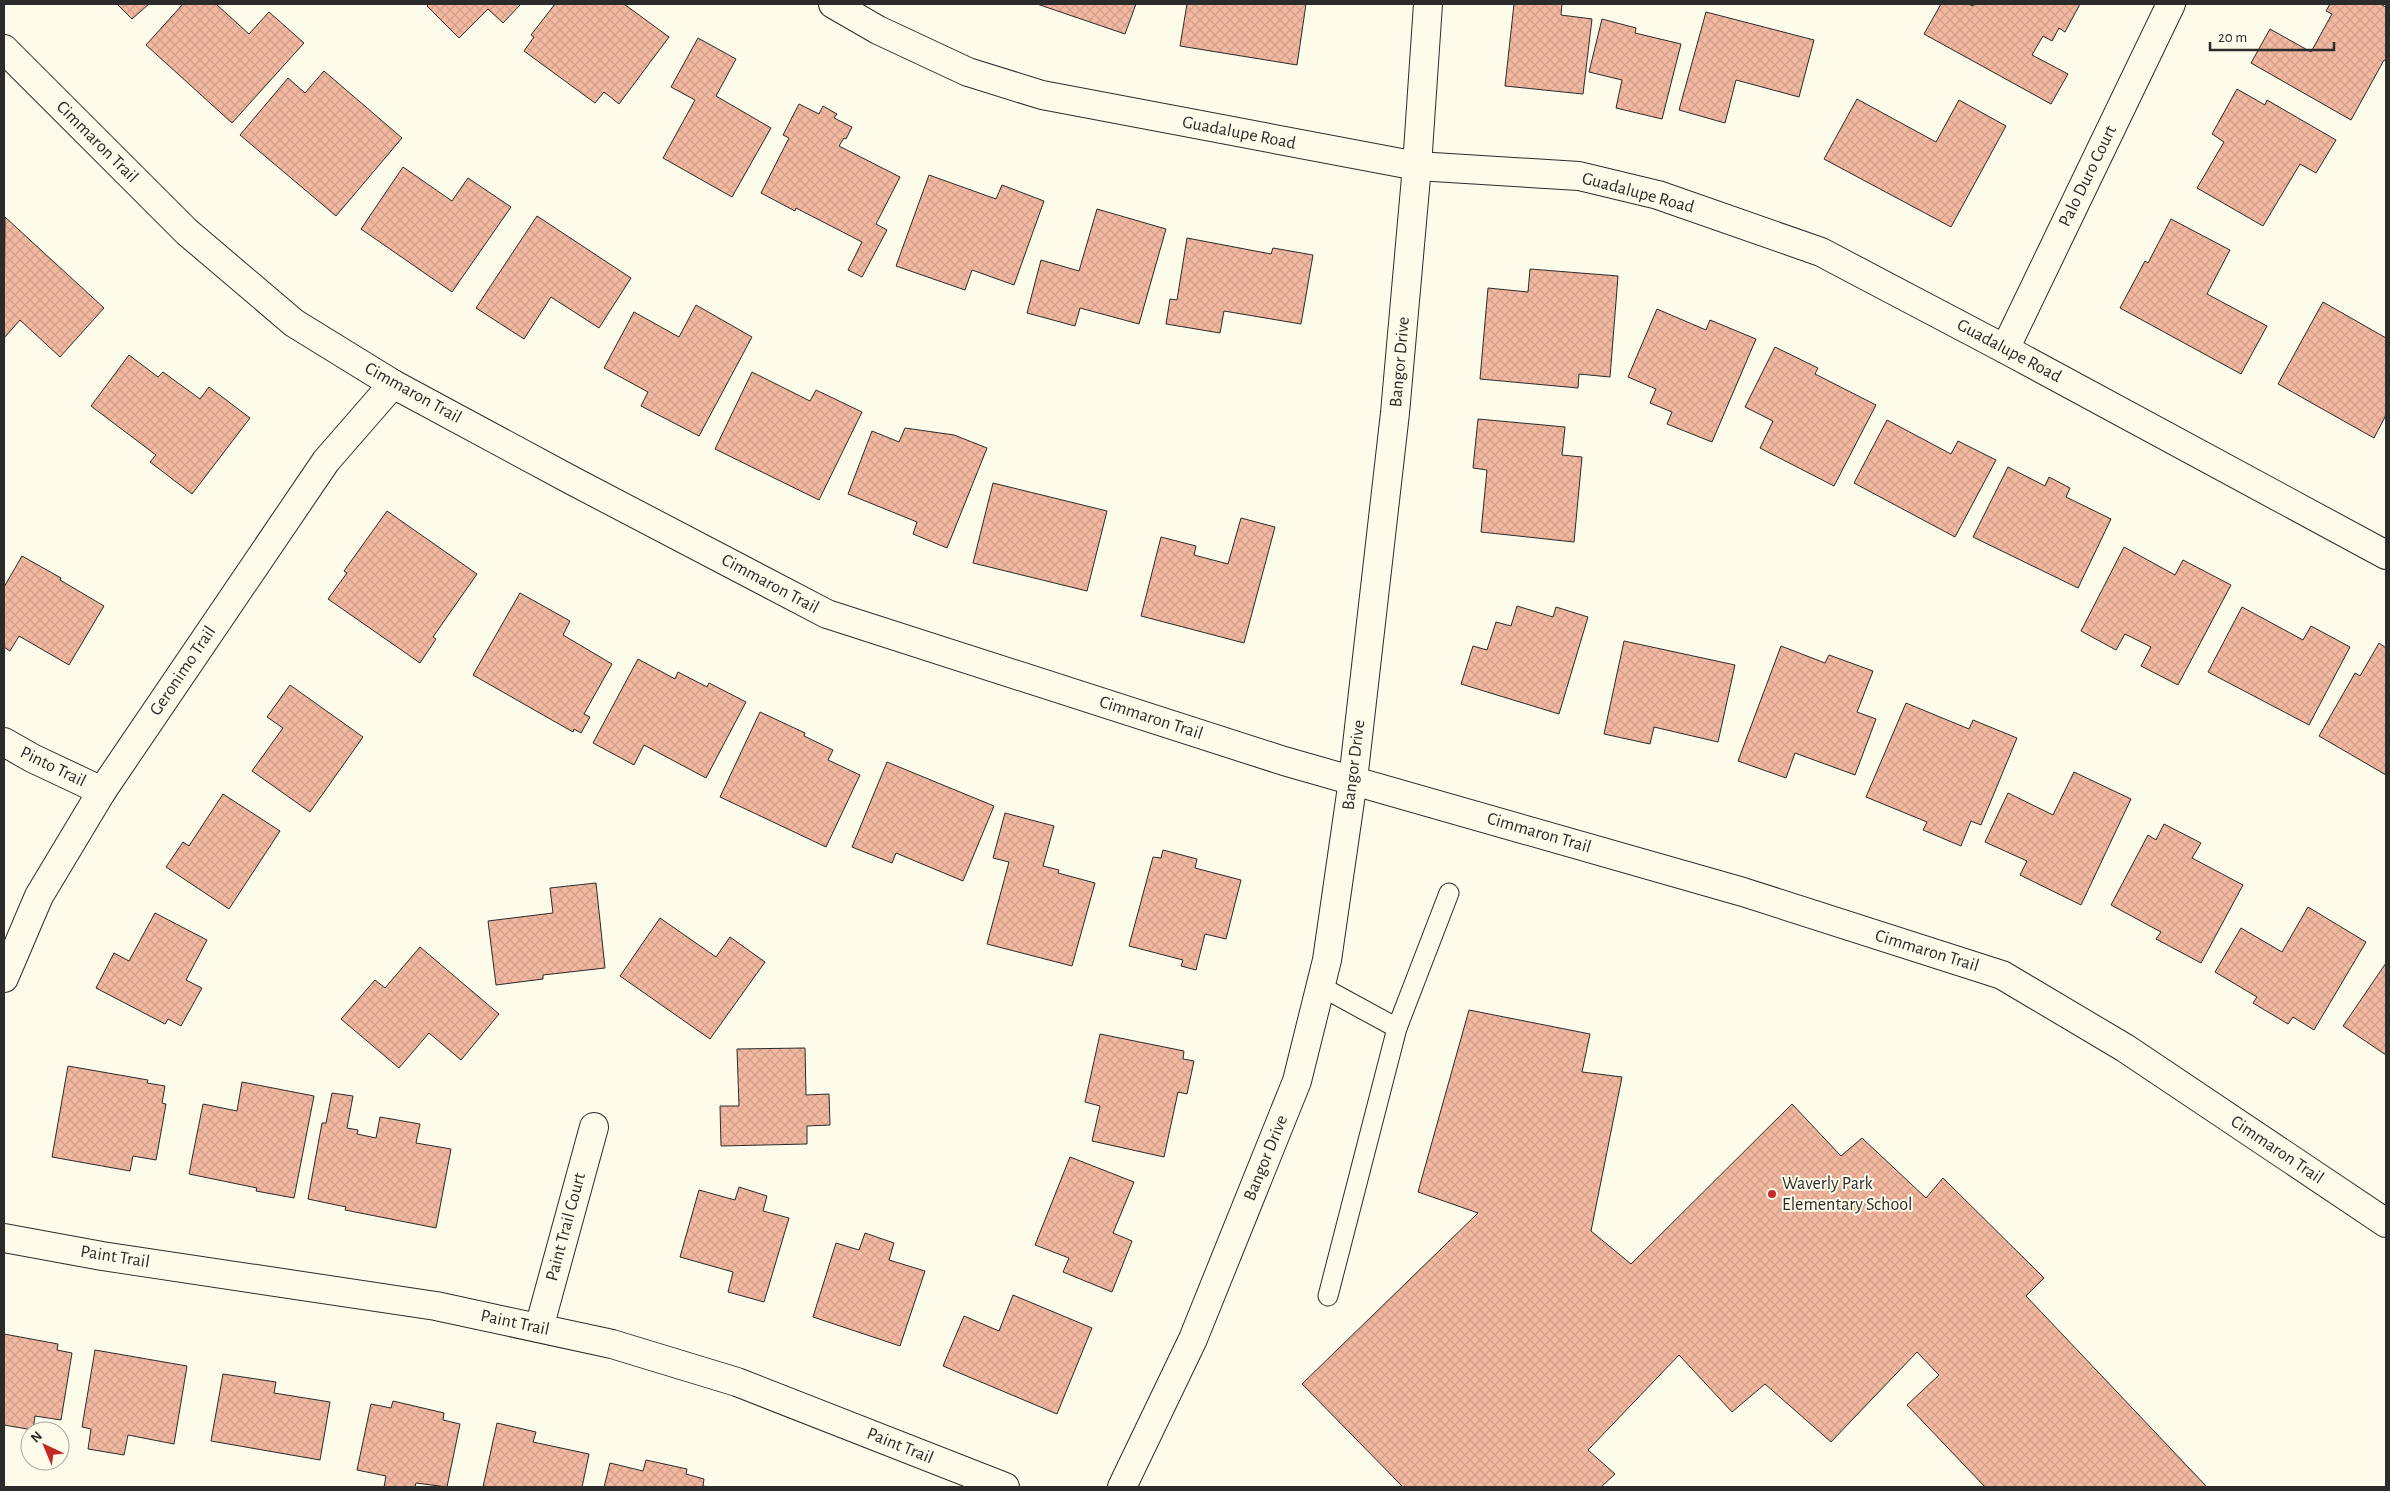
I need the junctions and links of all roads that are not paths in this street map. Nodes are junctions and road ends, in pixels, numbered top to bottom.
1 (833, 4) edge
2 (1428, 4) edge
3 (2171, 4) edge
4 (4, 50) edge
5 (1417, 166) junction
6 (2005, 349) junction
7 (393, 384) junction
8 (2386, 555) edge
9 (4, 742) edge
10 (1353, 780) junction
11 (102, 791) junction
12 (1449, 893) dead end
13 (4, 978) edge
14 (1320, 986) junction
15 (1397, 1028) junction
16 (594, 1127) dead end
17 (2386, 1223) edge
18 (4, 1238) edge
19 (1328, 1296) dead end
20 (539, 1328) junction
21 (1005, 1487) edge
22 (1122, 1487) edge

1 - 5 street, Guadalupe Road
2 - 5 street, Bangor Drive
3 - 6 street, Palo Duro Court
4 - 7 street, Cimmaron Trail
5 - 6 street, Guadalupe Road
5 - 10 street, Bangor Drive
6 - 8 street, Guadalupe Road
7 - 10 street, Cimmaron Trail
7 - 11 street, Geronimo Trail
9 - 11 street, Pinto Trail
10 - 14 street, Bangor Drive
10 - 17 street, Cimmaron Trail
11 - 13 street, Geronimo Trail
12 - 15 lane
14 - 15 lane
14 - 22 street, Bangor Drive
15 - 19 lane
16 - 20 street, Paint Trail Court
18 - 20 street, Paint Trail
20 - 21 street, Paint Trail

